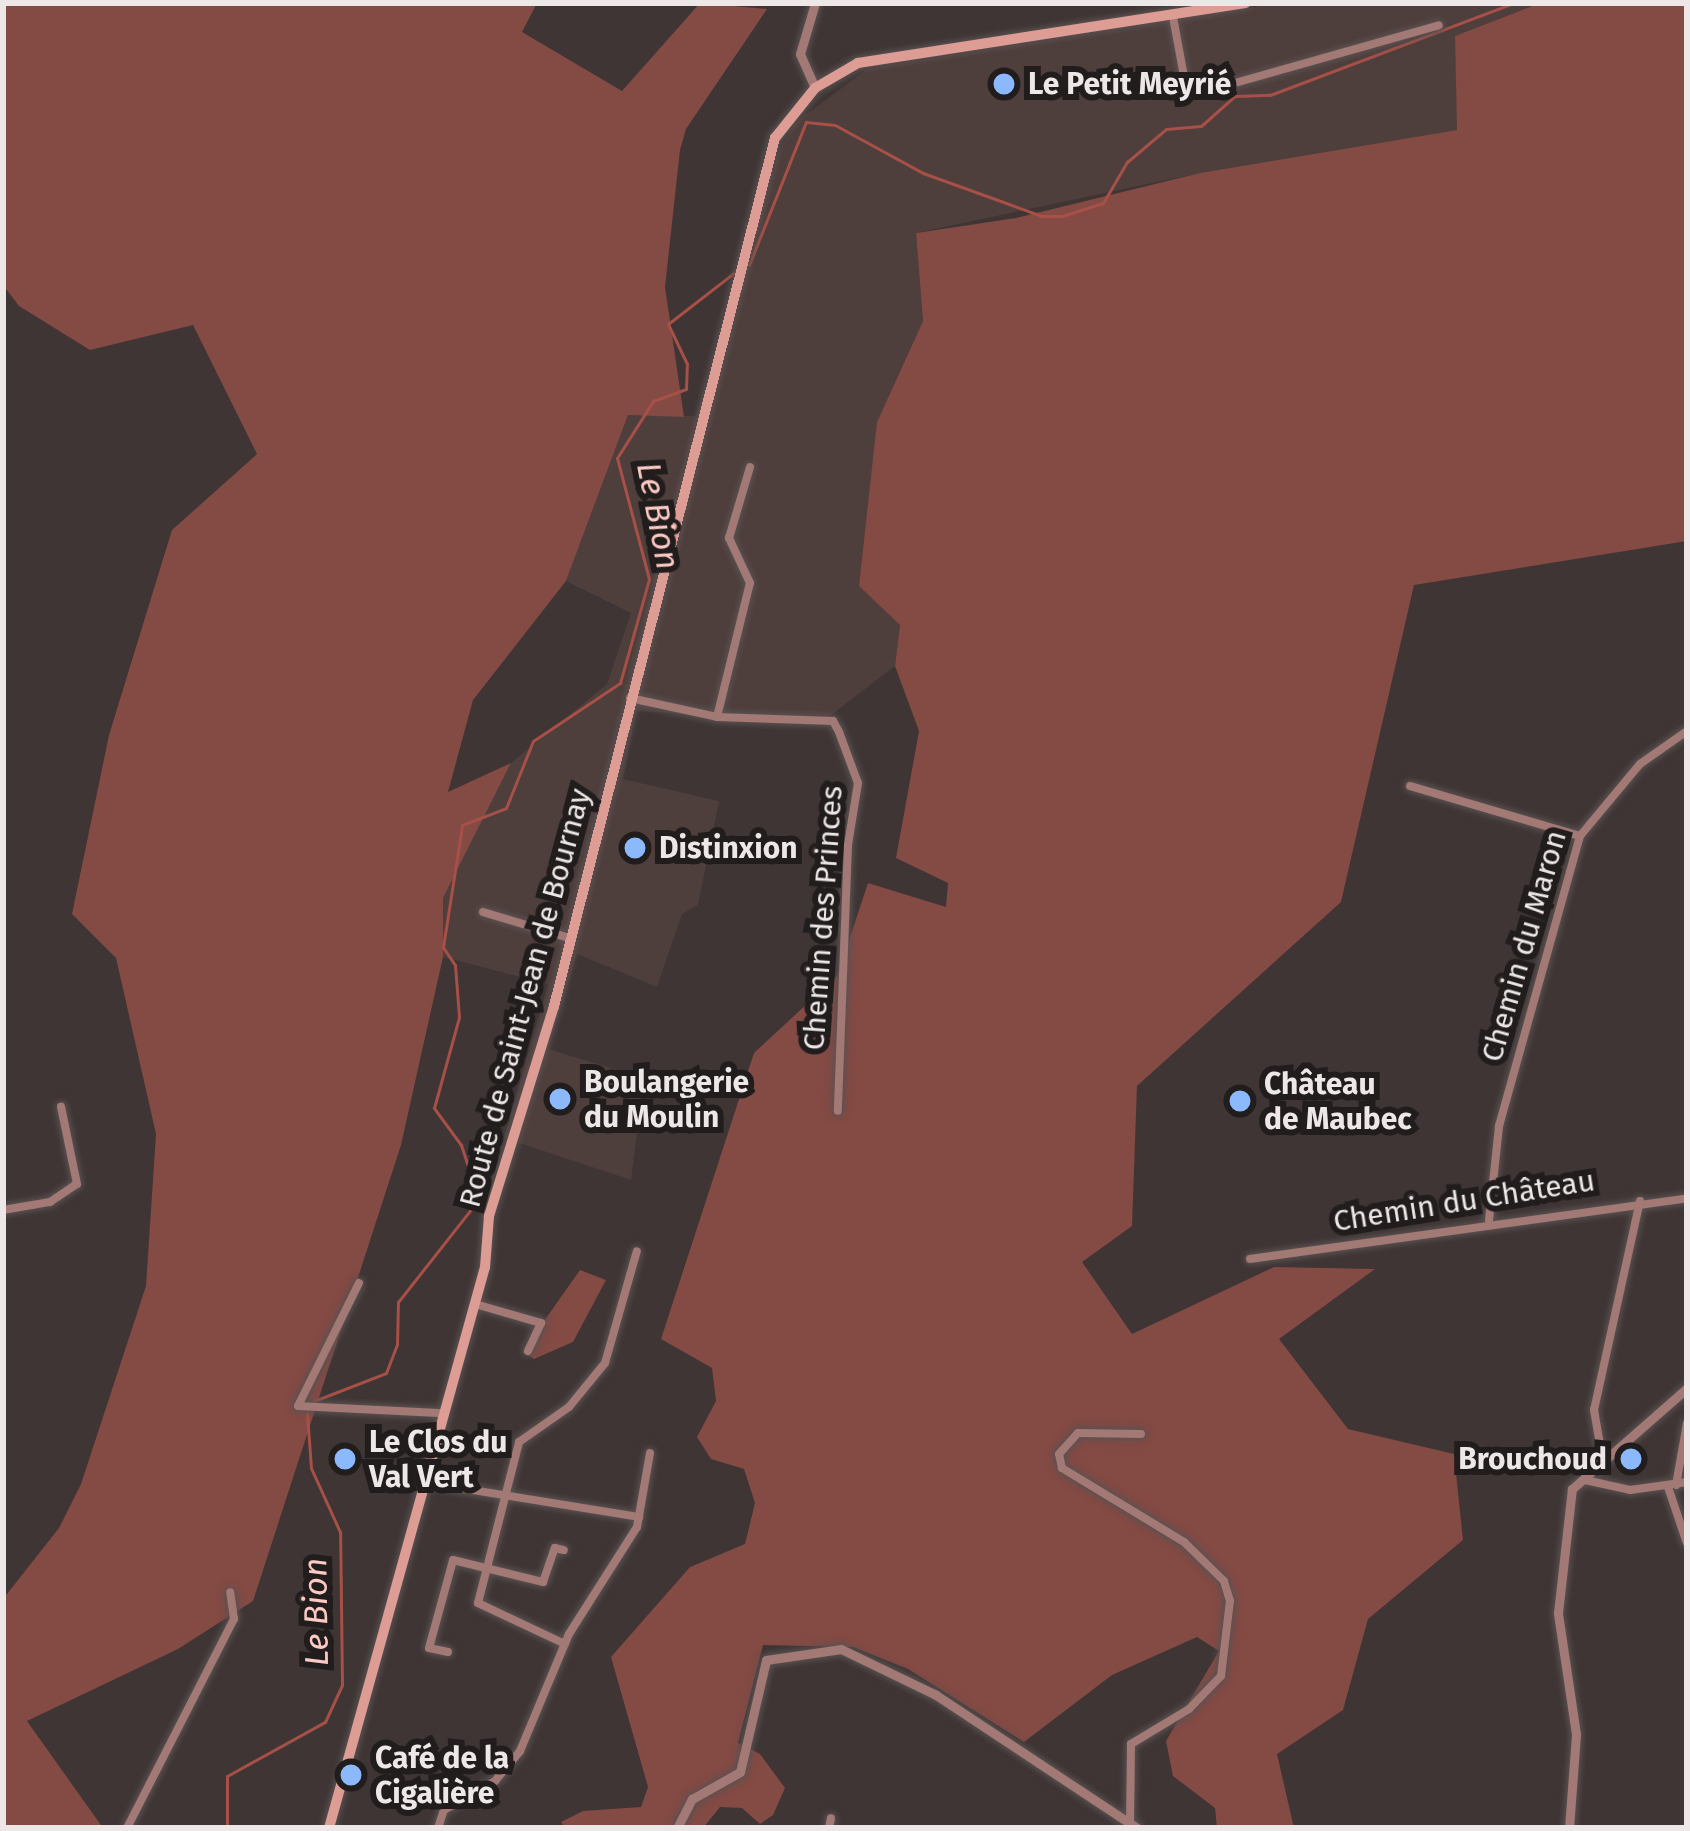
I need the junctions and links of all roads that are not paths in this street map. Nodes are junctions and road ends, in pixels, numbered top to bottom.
1 (815, 3) edge
2 (1245, 3) edge
3 (1173, 17) junction
4 (1439, 25) dead end
5 (815, 88) junction
6 (749, 467) dead end
7 (630, 698) junction
8 (717, 717) junction
9 (1687, 730) edge
10 (1410, 786) dead end
11 (1580, 836) junction
12 (483, 911) dead end
13 (569, 938) junction
14 (61, 1107) dead end
15 (838, 1112) dead end
16 (1687, 1198) edge
17 (1640, 1201) junction
18 (3, 1210) edge
19 (1490, 1220) junction
20 (637, 1251) dead end
21 (1250, 1259) dead end
22 (359, 1283) dead end
23 (475, 1304) junction
24 (528, 1351) dead end
25 (1685, 1394) edge
26 (439, 1413) junction
27 (1687, 1423) edge
28 (1141, 1434) dead end
29 (650, 1453) dead end
30 (1603, 1463) junction
31 (1585, 1480) junction
32 (423, 1482) junction
33 (1677, 1484) edge
34 (503, 1493) junction
35 (639, 1517) junction
36 (1687, 1543) edge
37 (564, 1550) dead end
38 (487, 1568) junction
39 (230, 1592) dead end
40 (565, 1644) junction
41 (448, 1652) dead end
42 (1133, 1827) edge
43 (127, 1828) edge
44 (329, 1828) edge
45 (438, 1828) edge
46 (676, 1828) edge
47 (1568, 1828) edge

1 - 5 street
2 - 3 main road
3 - 4 street
3 - 5 main road
5 - 7 main road, Route de Saint-Jean de Bournay
6 - 8 street
7 - 8 street, Chemin des Princes
7 - 13 main road, Route de Saint-Jean de Bournay
8 - 15 street, Chemin des Princes
9 - 11 street, Chemin du Maron
10 - 11 street
11 - 19 street, Chemin du Maron
12 - 13 street
13 - 23 main road, Route de Saint-Jean de Bournay
14 - 18 street
16 - 17 street, Chemin du Château
17 - 19 street, Chemin du Château
17 - 30 street
19 - 21 street, Chemin du Château
20 - 34 street
22 - 26 street
23 - 24 street
23 - 26 main road, Route de Saint-Jean de Bournay
25 - 30 street
26 - 32 main road, Route de Saint-Jean de Bournay
27 - 33 street
28 - 42 street
29 - 35 street
30 - 31 street
31 - 33 street
31 - 47 street
32 - 34 street
32 - 44 main road, Route de Saint-Jean de Bournay
33 - 36 street
34 - 35 street
34 - 38 street
35 - 40 street
37 - 38 street
38 - 40 street
38 - 41 street
39 - 43 street
40 - 45 street
42 - 46 street

